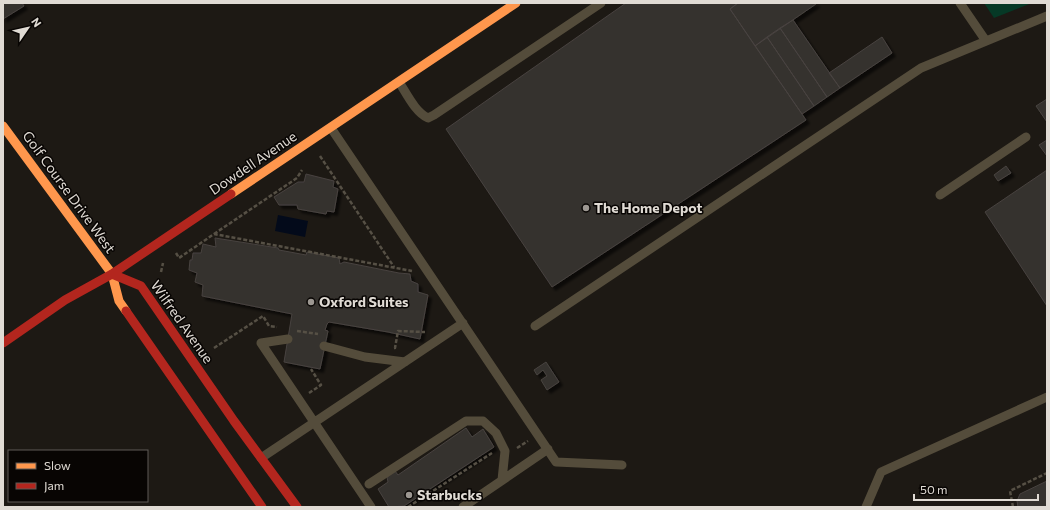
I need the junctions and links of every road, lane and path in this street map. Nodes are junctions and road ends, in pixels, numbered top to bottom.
1 (516, 3) edge
2 (601, 3) edge
3 (960, 3) edge
4 (1047, 16) edge
5 (986, 42) junction
6 (399, 82) junction
7 (3, 126) edge
8 (331, 128) junction
9 (1026, 137) dead end
10 (315, 158) dead end
11 (306, 165) dead end
12 (940, 195) dead end
13 (214, 234) junction
14 (172, 256) dead end
15 (167, 260) dead end
16 (394, 268) junction
17 (161, 272) dead end
18 (112, 274) junction
19 (416, 277) dead end
20 (463, 323) junction
21 (535, 326) dead end
22 (429, 329) dead end
23 (424, 333) dead end
24 (288, 339) dead end
25 (3, 343) edge
26 (324, 346) dead end
27 (405, 362) junction
28 (1047, 397) edge
29 (314, 423) junction
30 (529, 441) dead end
31 (548, 449) junction
32 (496, 450) dead end
33 (514, 451) dead end
34 (262, 458) junction
35 (622, 466) dead end
36 (1047, 473) edge
37 (502, 480) junction
38 (369, 484) dead end
39 (262, 507) edge
40 (297, 507) edge
41 (371, 507) edge
42 (408, 507) edge
43 (463, 507) edge
44 (866, 507) edge
45 (1014, 507) edge

1 - 6 street, Dowdell Avenue
2 - 6 lane
3 - 5 lane
4 - 5 lane
5 - 21 lane
6 - 8 street, Dowdell Avenue
7 - 18 street, Golf Course Drive West
8 - 18 street, Dowdell Avenue
8 - 20 lane
9 - 12 lane
10 - 16 path
11 - 13 path
13 - 14 path
13 - 16 path
15 - 17 path
16 - 19 path
18 - 25 street, Dowdell Avenue
18 - 34 street, Wilfred Avenue
18 - 39 street
20 - 27 lane
20 - 31 lane
22 - 23 path
24 - 29 lane
26 - 27 lane
27 - 29 lane
28 - 44 lane
29 - 34 lane
29 - 41 lane
30 - 33 path
31 - 35 lane
31 - 37 lane
32 - 42 path
34 - 40 street, Wilfred Avenue
36 - 45 path
37 - 38 lane
37 - 43 lane

